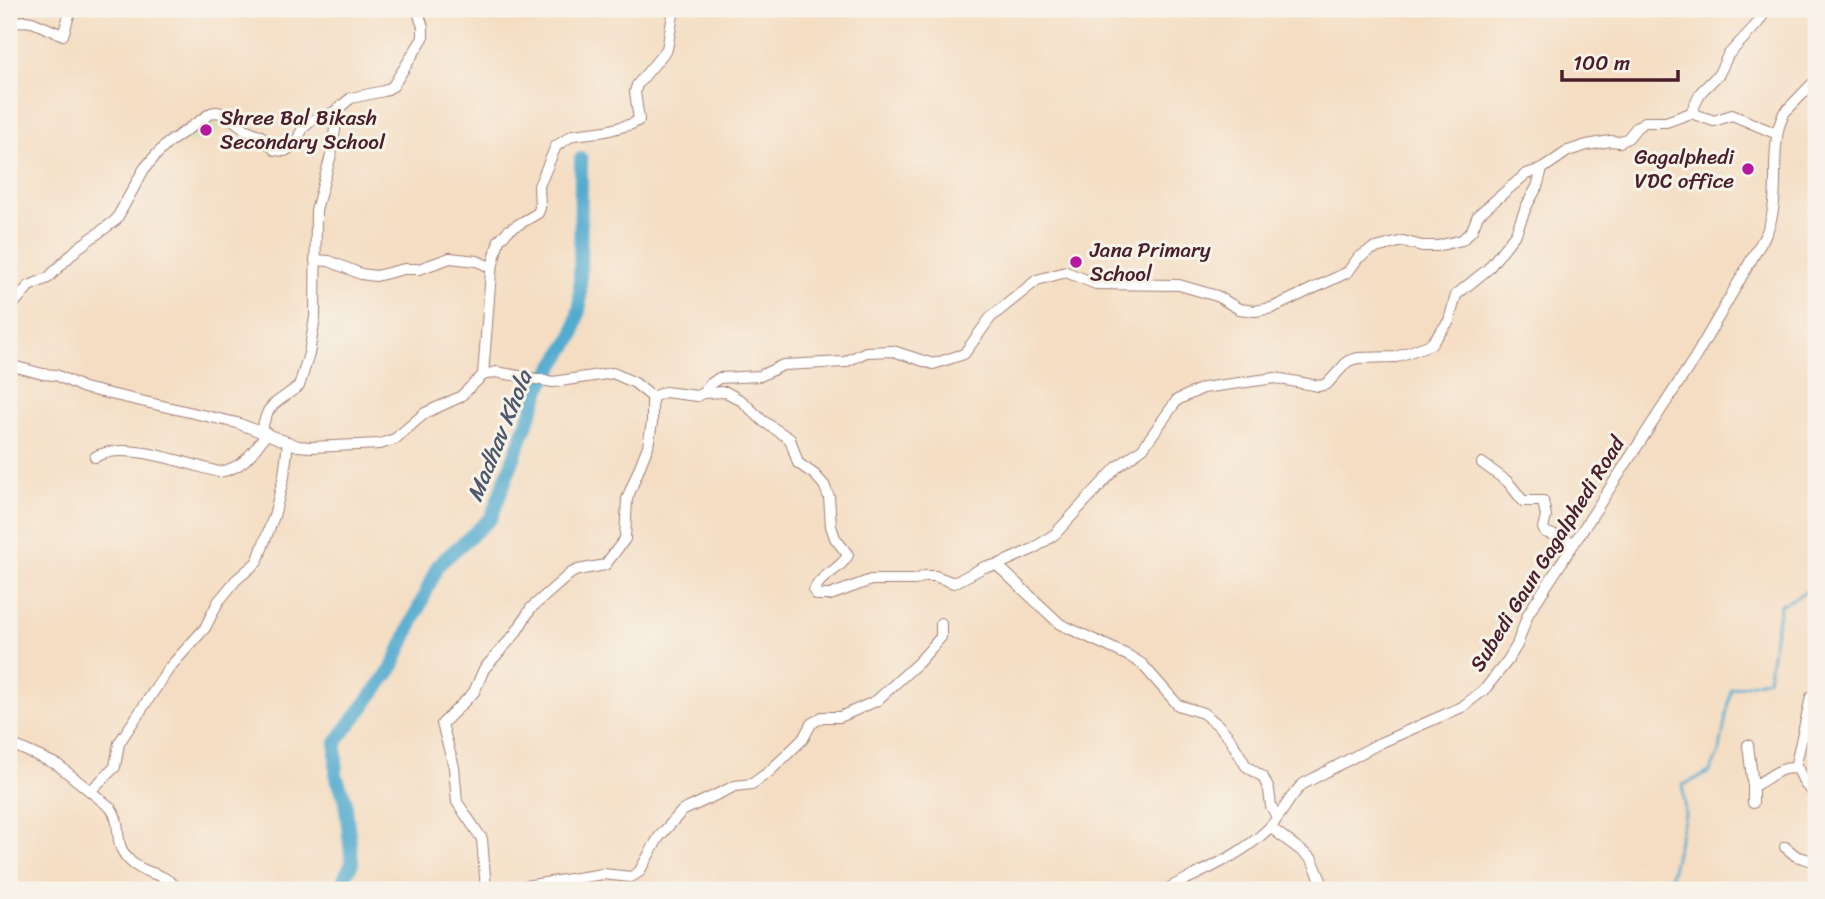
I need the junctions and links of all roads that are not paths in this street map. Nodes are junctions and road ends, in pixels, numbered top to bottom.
1 (13, 9) edge
2 (71, 9) edge
3 (417, 9) edge
4 (674, 9) edge
5 (1768, 9) edge
6 (10, 24) edge
7 (1816, 80) edge
8 (334, 112) junction
9 (1691, 113) junction
10 (1777, 134) junction
11 (1542, 169) junction
12 (315, 260) junction
13 (492, 268) junction
14 (9, 309) edge
15 (9, 365) edge
16 (483, 375) junction
17 (703, 393) junction
18 (652, 397) junction
19 (264, 432) junction
20 (288, 442) junction
21 (95, 457) dead end
22 (1482, 463) dead end
23 (1574, 543) junction
24 (998, 565) junction
25 (941, 623) dead end
26 (1811, 696) dead end
27 (9, 743) edge
28 (1748, 745) dead end
29 (1796, 768) junction
30 (1753, 786) junction
31 (90, 792) junction
32 (1816, 795) edge
33 (1753, 803) dead end
34 (1277, 817) junction
35 (1270, 827) junction
36 (1785, 847) dead end
37 (1816, 862) edge
38 (1816, 869) edge
39 (178, 890) edge
40 (486, 890) edge
41 (498, 890) edge
42 (1165, 890) edge
43 (1325, 890) edge
44 (1813, 890) edge

1 - 6 street
2 - 6 street
3 - 8 street
4 - 13 street
5 - 9 street
7 - 10 street
8 - 12 street
8 - 14 street
9 - 10 street
9 - 11 street
10 - 23 street, Subedi Gaun Gagalphedi Road
11 - 17 street
11 - 24 street
12 - 13 street
12 - 19 street
13 - 16 street
15 - 19 street
16 - 18 street
16 - 20 street
17 - 18 street
17 - 24 street
18 - 40 street
19 - 20 street
19 - 21 street
20 - 31 street
22 - 23 street
23 - 34 street, Subedi Gaun Gagalphedi Road
24 - 34 street
25 - 41 street
26 - 29 street
27 - 31 street
28 - 30 street
29 - 30 street
29 - 32 street
30 - 33 street
31 - 39 street
34 - 35 street, Subedi Gaun Gagalphedi Road
35 - 42 street, Subedi Gaun Gagalphedi Road
35 - 43 street
36 - 37 street
38 - 44 street

